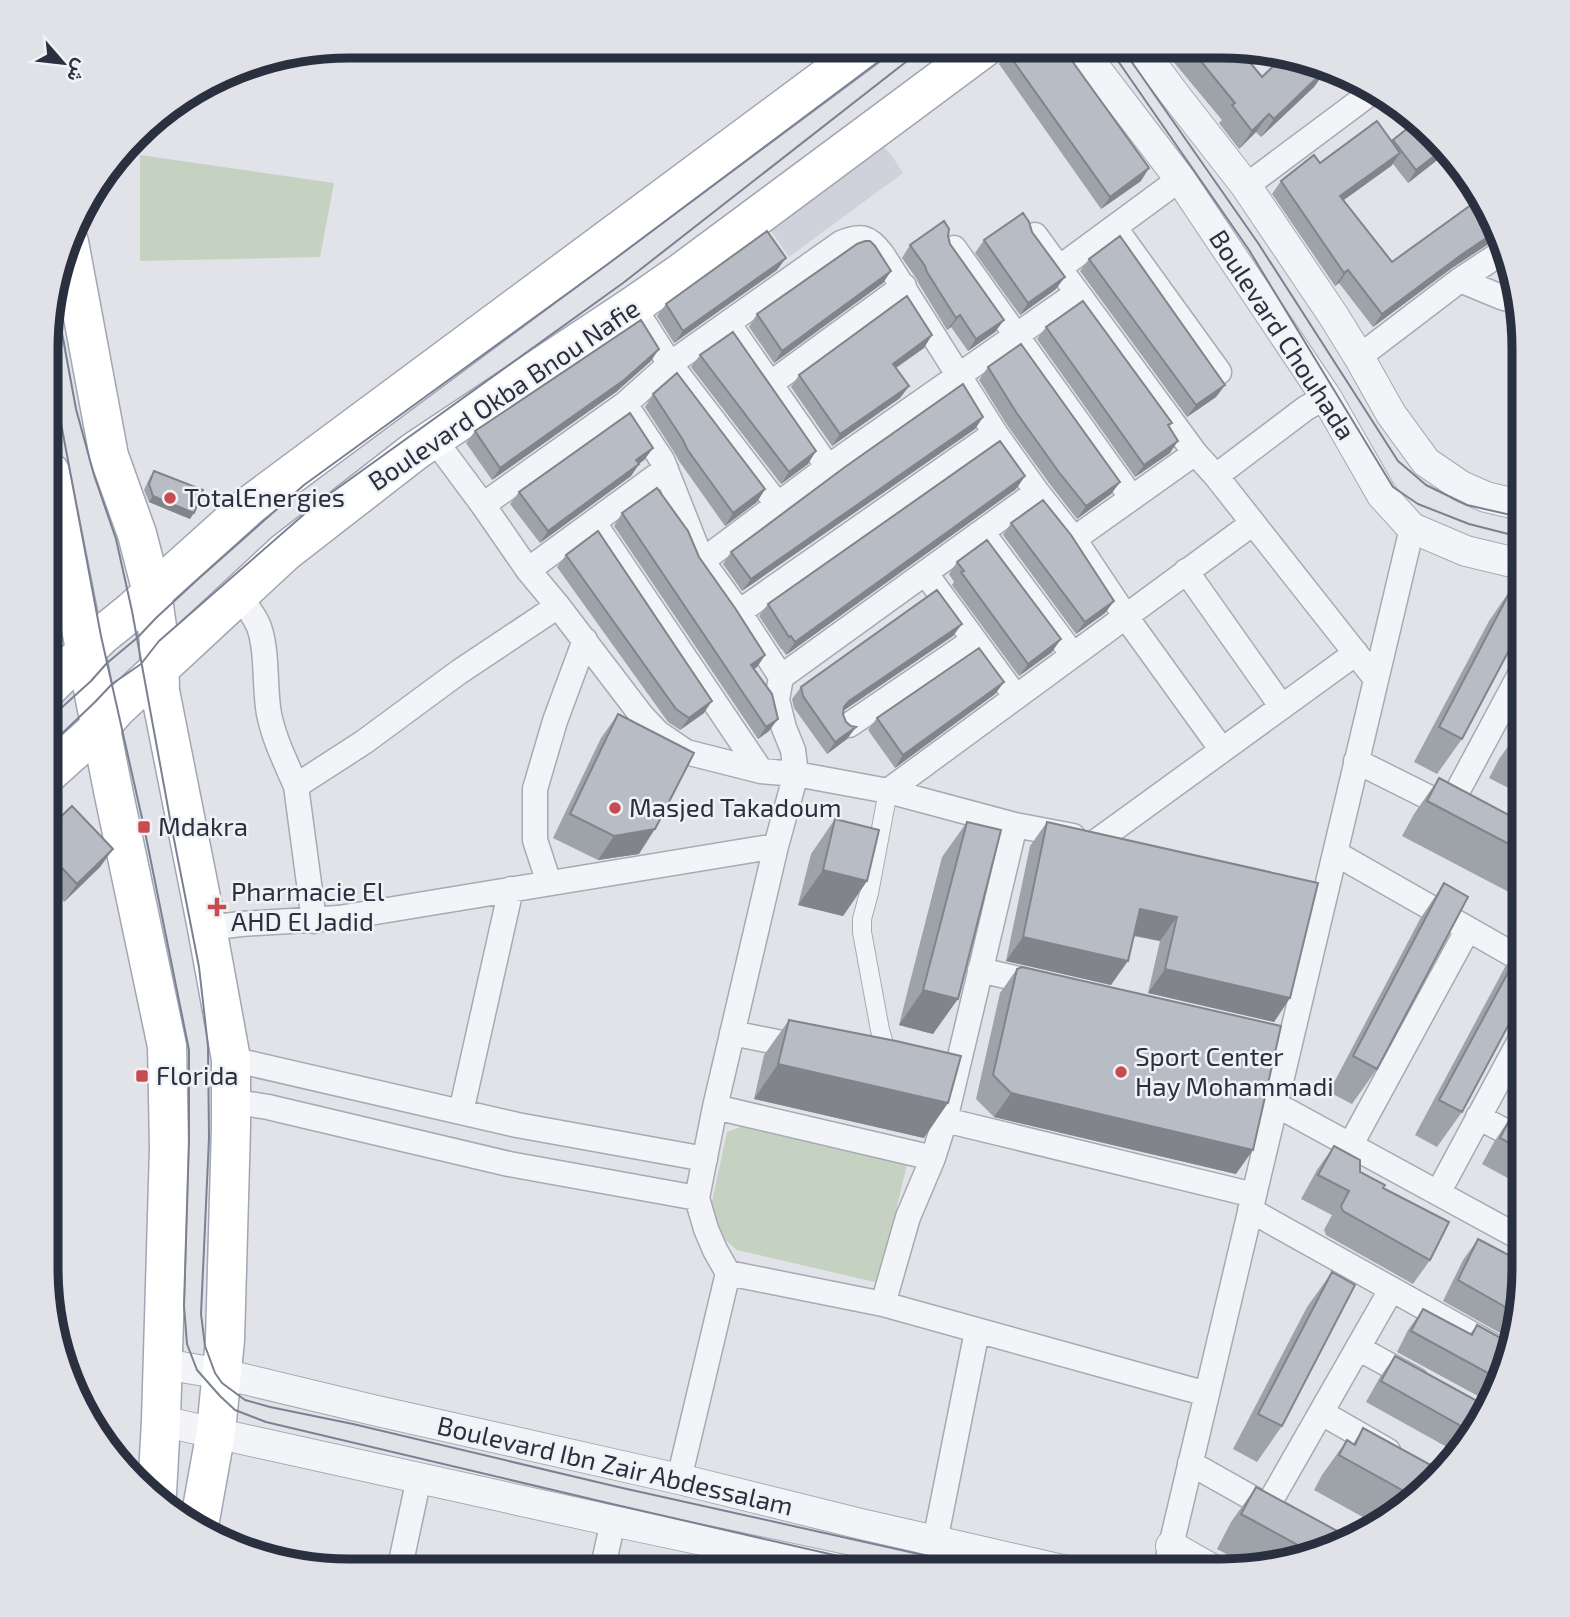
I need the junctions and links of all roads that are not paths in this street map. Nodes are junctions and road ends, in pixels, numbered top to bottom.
1 (852, 58) edge
2 (970, 58) edge
3 (1088, 58) edge
4 (1147, 58) edge
5 (1366, 96) edge
6 (1180, 179) junction
7 (1246, 186) junction
8 (1115, 228) junction
9 (1035, 235) edge
10 (954, 248) edge
11 (1497, 255) edge
12 (72, 258) edge
13 (1059, 268) junction
14 (1460, 280) junction
15 (904, 286) junction
16 (1077, 293) junction
17 (1508, 299) edge
18 (633, 306) junction
19 (728, 323) junction
20 (1016, 336) junction
21 (1359, 357) junction
22 (670, 364) junction
23 (1219, 372) edge
24 (959, 375) junction
25 (770, 384) junction
26 (1326, 397) junction
27 (625, 404) junction
28 (995, 433) junction
29 (434, 439) junction
30 (1195, 453) junction
31 (828, 467) junction
32 (666, 469) junction
33 (1216, 476) junction
34 (1037, 492) junction
35 (1132, 498) junction
36 (1512, 503) edge
37 (482, 505) junction
38 (778, 505) junction
39 (58, 513) edge
40 (594, 523) junction
41 (1253, 523) junction
42 (1412, 528) junction
43 (982, 532) junction
44 (1074, 539) junction
45 (702, 561) junction
46 (1512, 562) edge
47 (528, 570) junction
48 (1186, 571) junction
49 (926, 574) junction
50 (152, 592) junction
51 (238, 594) junction
52 (558, 606) junction
53 (739, 612) junction
54 (1126, 617) junction
55 (585, 640) junction
56 (974, 640) junction
57 (85, 652) junction
58 (1356, 653) junction
59 (1073, 655) junction
60 (160, 668) junction
61 (781, 677) junction
62 (58, 678) edge
63 (1376, 679) junction
64 (1016, 697) junction
65 (1282, 707) junction
66 (1512, 715) edge
67 (849, 725) edge
68 (100, 727) junction
69 (1222, 750) junction
70 (1356, 761) junction
71 (58, 766) edge
72 (761, 771) junction
73 (58, 774) edge
74 (796, 774) junction
75 (296, 786) junction
76 (888, 792) junction
77 (114, 795) junction
78 (1449, 807) junction
79 (1481, 824) edge
80 (1015, 825) junction
81 (1097, 841) junction
82 (776, 846) junction
83 (1124, 847) edge
84 (1335, 853) junction
85 (549, 883) junction
86 (1299, 886) edge
87 (511, 889) junction
88 (1326, 892) junction
89 (314, 920) junction
90 (207, 928) junction
91 (1468, 929) junction
92 (1512, 954) edge
93 (980, 970) junction
94 (1061, 989) edge
95 (733, 1033) junction
96 (1263, 1035) edge
97 (1290, 1041) junction
98 (824, 1051) edge
99 (1512, 1055) edge
100 (231, 1059) junction
101 (864, 1059) edge
102 (890, 1065) junction
103 (955, 1078) junction
104 (231, 1101) junction
105 (1275, 1104) junction
106 (715, 1107) junction
107 (461, 1112) junction
108 (1478, 1118) junction
109 (945, 1120) junction
110 (538, 1128) junction
111 (1512, 1135) edge
112 (1350, 1146) junction
113 (705, 1158) junction
114 (933, 1158) junction
115 (528, 1168) junction
116 (1438, 1193) junction
117 (697, 1198) junction
118 (1252, 1203) junction
119 (1512, 1233) edge
120 (728, 1273) junction
121 (1391, 1290) junction
122 (883, 1304) junction
123 (977, 1331) junction
124 (1358, 1348) junction
125 (1500, 1350) edge
126 (163, 1364) junction
127 (223, 1374) junction
128 (1439, 1392) edge
129 (1207, 1394) junction
130 (1322, 1413) junction
131 (161, 1421) junction
132 (216, 1432) junction
133 (1190, 1463) junction
134 (1410, 1463) edge
135 (419, 1478) junction
136 (679, 1479) junction
137 (157, 1487) edge
138 (1267, 1507) junction
139 (200, 1518) edge
140 (613, 1521) junction
141 (1326, 1540) edge
142 (935, 1541) junction
143 (1168, 1558) edge
144 (402, 1559) edge
145 (605, 1559) edge
146 (792, 1559) edge
147 (1014, 1559) edge

1 - 50 main road
2 - 18 main road, Boulevard Okba Bnou Nafie
3 - 6 street, Boulevard Chouhada
4 - 7 street, Boulevard Chouhada
5 - 7 street
6 - 8 street
6 - 26 street, Boulevard Chouhada
7 - 21 street, Boulevard Chouhada
8 - 13 street
8 - 23 street
9 - 13 street
10 - 20 street
11 - 14 street
12 - 50 main road
13 - 16 street
14 - 17 street
14 - 21 street
15 - 19 street
15 - 24 street
15 - 25 street
16 - 20 street
16 - 30 street
18 - 22 street
18 - 29 main road, Boulevard Okba Bnou Nafie
19 - 22 street
19 - 25 street
20 - 24 street
20 - 35 street
21 - 36 street, Boulevard Chouhada
22 - 27 street
22 - 38 street
24 - 28 street
24 - 31 street
25 - 31 street
26 - 33 street
26 - 42 street, Boulevard Chouhada
27 - 32 street
27 - 37 street
28 - 34 street
28 - 53 street
29 - 37 street
29 - 51 main road, Boulevard Okba Bnou Nafie
30 - 33 street
30 - 35 street
31 - 38 street
32 - 40 street
32 - 45 street
33 - 41 street
34 - 43 street
34 - 44 street
35 - 44 street
37 - 47 street
38 - 45 street
39 - 57 main road
40 - 47 street
40 - 72 street
41 - 48 street
41 - 58 street
42 - 46 street, Boulevard Chouhada
42 - 63 street
43 - 49 street
43 - 59 street
44 - 54 street
45 - 53 street
47 - 52 street
48 - 54 street
48 - 65 street
49 - 56 street
49 - 61 street
50 - 57 main road
50 - 60 main road
51 - 60 main road, Boulevard Okba Bnou Nafie
51 - 75 street
52 - 55 street
52 - 75 street
53 - 61 street
54 - 59 street
54 - 69 street
55 - 72 street
55 - 85 street
56 - 64 street
56 - 67 street
57 - 62 main road
57 - 68 main road
58 - 63 street
58 - 65 street
59 - 64 street
60 - 68 main road, Boulevard Okba Bnou Nafie
60 - 90 main road
61 - 74 street
63 - 70 street
64 - 76 street
65 - 69 street
66 - 78 street
68 - 71 main road, Boulevard Okba Bnou Nafie
68 - 77 main road
69 - 81 street
70 - 78 street
70 - 84 street
72 - 74 street
73 - 77 main road
74 - 76 street
74 - 82 street
75 - 89 street
76 - 80 street
76 - 102 street
77 - 126 main road
78 - 79 street
80 - 81 street
80 - 93 street
81 - 83 street
82 - 85 street
82 - 95 street
84 - 88 street
84 - 91 street
85 - 87 street
86 - 88 street
87 - 89 street
87 - 107 street
88 - 97 street
89 - 90 street
90 - 100 main road
91 - 92 street
91 - 112 street
93 - 94 street
93 - 103 street
95 - 98 street
95 - 106 street
96 - 97 street
97 - 105 street
99 - 108 street
100 - 104 main road
100 - 107 street
101 - 102 street
102 - 103 street
103 - 109 street
104 - 115 street
104 - 127 main road
105 - 112 street
105 - 118 street
106 - 113 street
106 - 114 street
107 - 110 street
108 - 111 street
108 - 116 street
109 - 114 street
109 - 118 street
110 - 113 street
110 - 115 street
112 - 116 street
113 - 117 street
114 - 122 street
115 - 117 street
116 - 119 street
117 - 120 street
118 - 121 street
118 - 129 street
120 - 122 street
120 - 136 street
121 - 124 street
121 - 125 street
122 - 123 street
123 - 129 street
123 - 142 street
124 - 128 street
124 - 130 street
126 - 127 street, Boulevard Ibn Zair Abdessalam
126 - 131 main road
127 - 132 main road
127 - 136 street, Boulevard Ibn Zair Abdessalam
129 - 133 street
130 - 134 street
130 - 138 street
131 - 132 street, Boulevard Ibn Zair Abdessalam
131 - 137 main road
132 - 135 street, Boulevard Ibn Zair Abdessalam
132 - 139 main road
133 - 138 street
133 - 143 street
135 - 140 street, Boulevard Ibn Zair Abdessalam
135 - 144 street
136 - 142 street, Boulevard Ibn Zair Abdessalam
138 - 141 street
140 - 145 street
140 - 146 street, Boulevard Ibn Zair Abdessalam
142 - 147 street, Boulevard Ibn Zair Abdessalam

